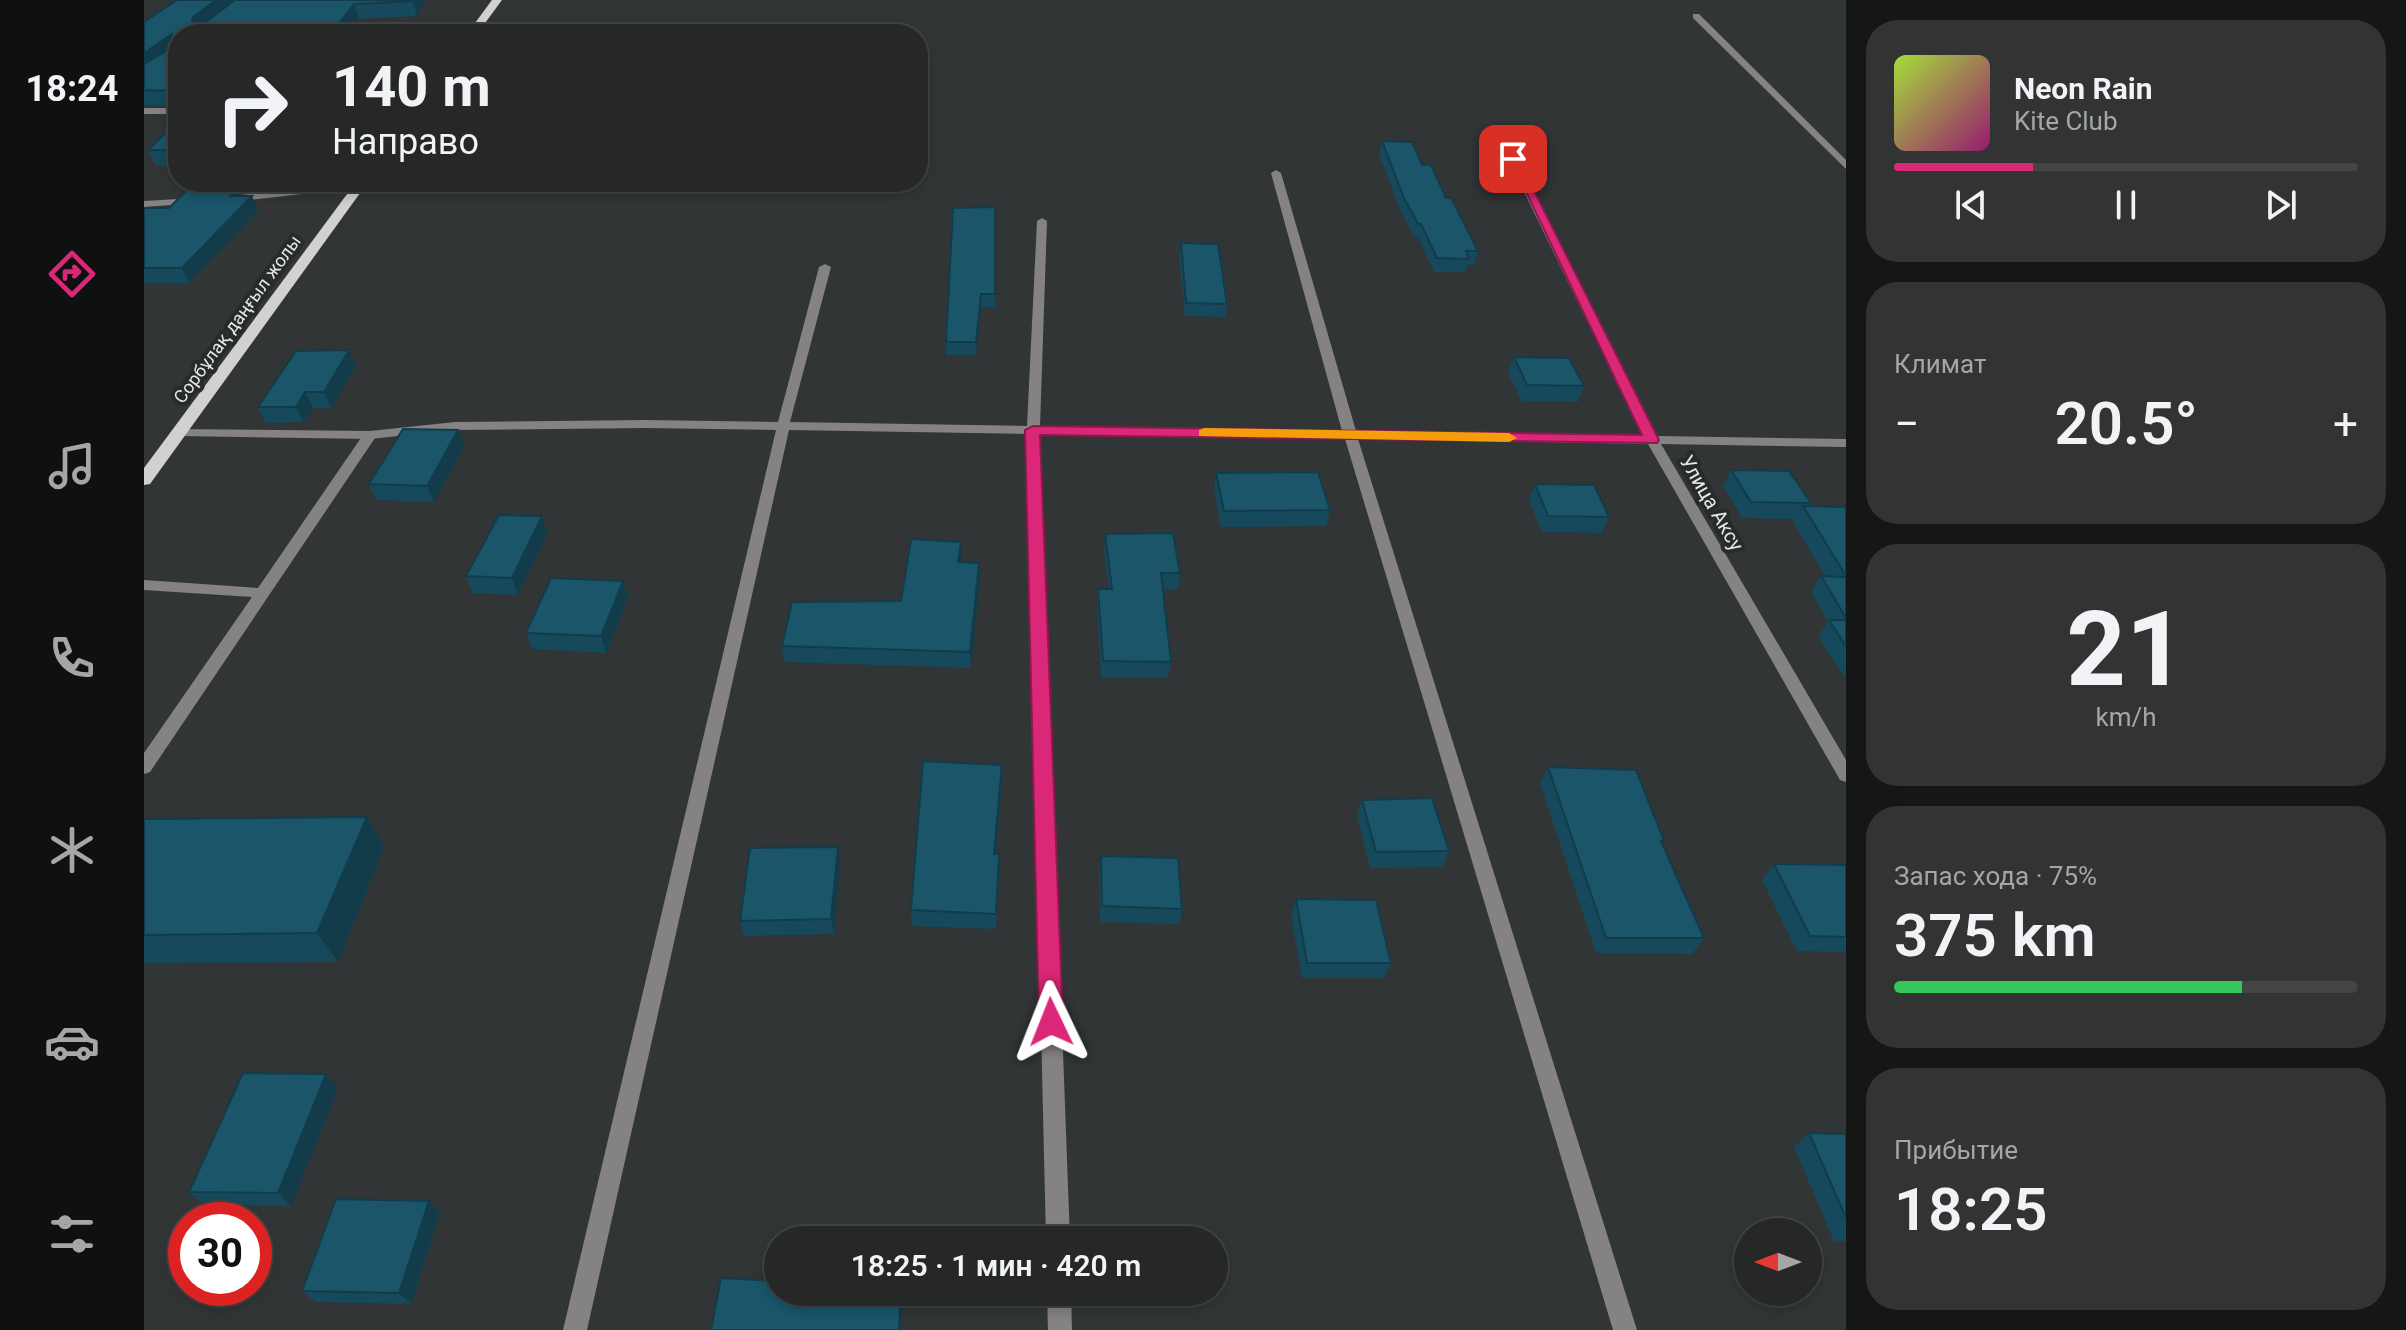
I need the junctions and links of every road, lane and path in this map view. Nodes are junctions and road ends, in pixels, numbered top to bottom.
1 (497, 0) edge
2 (1696, 16) dead end
3 (479, 24) edge
4 (144, 111) edge
5 (168, 111) edge
6 (1513, 159) dead end
7 (1846, 166) edge
8 (1276, 173) dead end
9 (284, 192) edge
10 (354, 192) edge
11 (216, 200) edge
12 (202, 201) edge
13 (144, 204) edge
14 (1042, 221) dead end
15 (825, 267) dead end
16 (783, 426) junction
17 (1033, 430) junction
18 (179, 432) junction
19 (370, 435) junction
20 (1350, 435) junction
21 (1652, 440) junction
22 (1846, 443) edge
23 (144, 480) edge
24 (144, 585) edge
25 (263, 593) junction
26 (144, 767) edge
27 (1846, 775) edge
28 (1058, 1226) edge
29 (1059, 1306) edge
30 (575, 1330) edge
31 (1060, 1330) edge
32 (1625, 1330) edge

1 - 3 main road
2 - 7 street
4 - 5 street
6 - 21 street, Улица Аксу
8 - 20 street
9 - 11 street
10 - 18 main road, Сорбұлақ даңғыл жолы
12 - 13 street
14 - 17 street
15 - 16 street
16 - 17 street
16 - 19 street
16 - 30 street
17 - 20 street
17 - 28 street
18 - 19 street
18 - 23 main road, Сорбұлақ даңғыл жолы
19 - 25 street
20 - 21 street
20 - 32 street
21 - 22 street
21 - 27 street, Улица Аксу
24 - 25 street
25 - 26 street
29 - 31 street

